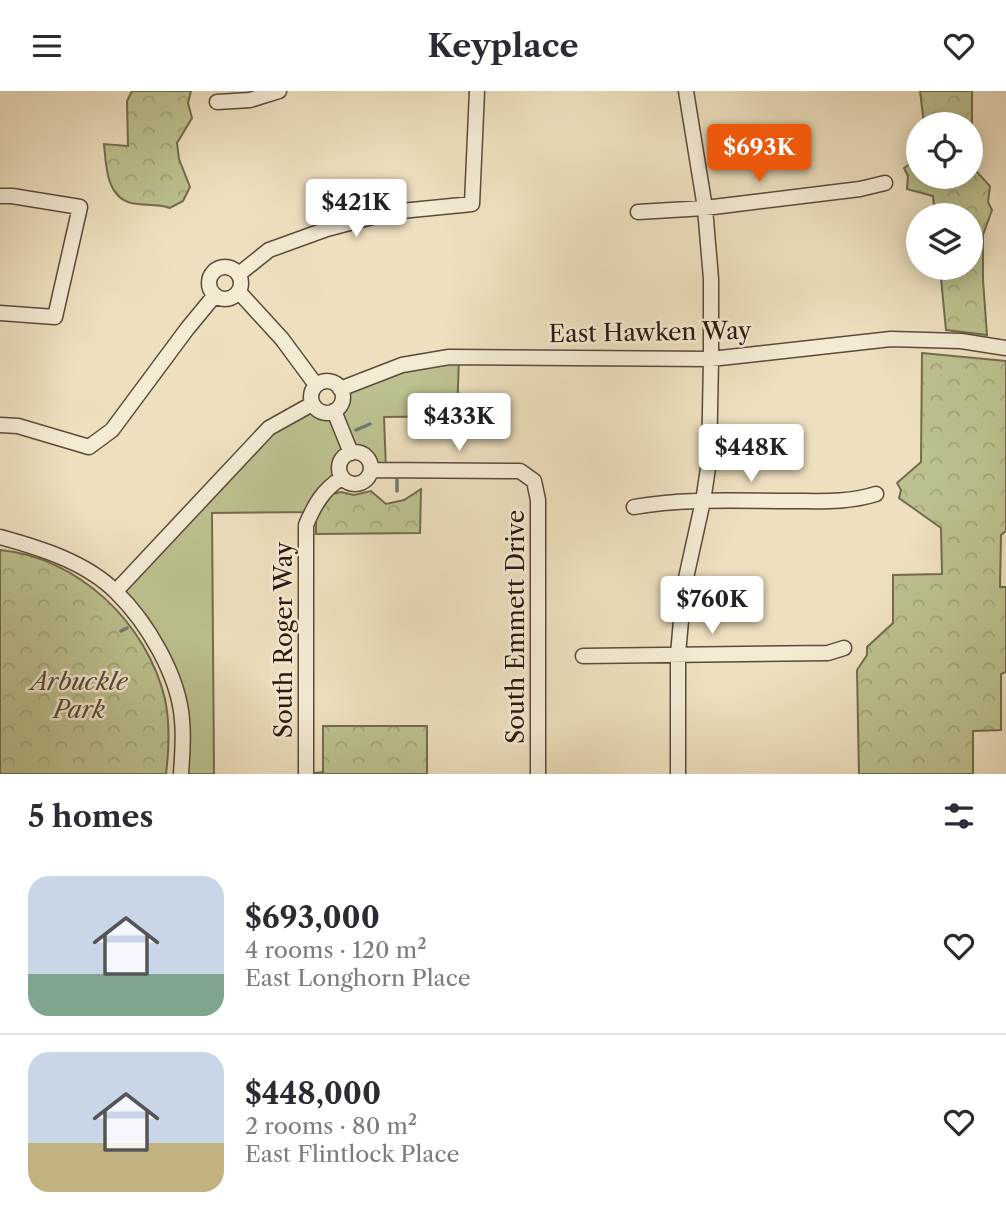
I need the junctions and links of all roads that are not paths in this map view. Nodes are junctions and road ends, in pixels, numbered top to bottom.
1 (279, 91) edge
2 (477, 91) edge
3 (686, 91) edge
4 (217, 102) dead end
5 (885, 183) dead end
6 (0, 196) edge
7 (705, 208) junction
8 (638, 212) dead end
9 (239, 274) junction
10 (239, 292) junction
11 (215, 295) junction
12 (0, 313) edge
13 (1006, 348) edge
14 (711, 359) junction
15 (316, 385) junction
16 (340, 389) junction
17 (312, 404) junction
18 (334, 411) junction
19 (0, 425) edge
20 (351, 453) junction
21 (371, 470) junction
22 (342, 478) junction
23 (876, 494) dead end
24 (703, 502) junction
25 (634, 507) dead end
26 (0, 537) edge
27 (116, 591) junction
28 (844, 648) dead end
29 (678, 654) junction
30 (583, 656) dead end
31 (181, 774) edge
32 (306, 774) edge
33 (538, 774) edge
34 (678, 774) edge

1 - 4 street
2 - 9 street
3 - 7 street
5 - 7 street
6 - 12 street
7 - 8 street
7 - 14 street
9 - 10 street
9 - 11 street
10 - 11 street
10 - 15 street
11 - 19 street
13 - 14 street, East Hawken Way
14 - 16 street, East Hawken Way
14 - 24 street
15 - 16 street
15 - 17 street
16 - 18 street
17 - 18 street
17 - 27 street
18 - 20 street
20 - 21 street
20 - 22 street
21 - 22 street
21 - 33 street, South Emmett Drive
22 - 32 street, South Roger Way
23 - 24 street
24 - 25 street
24 - 29 street
26 - 27 street
27 - 31 street
28 - 29 street
29 - 30 street
29 - 34 street

